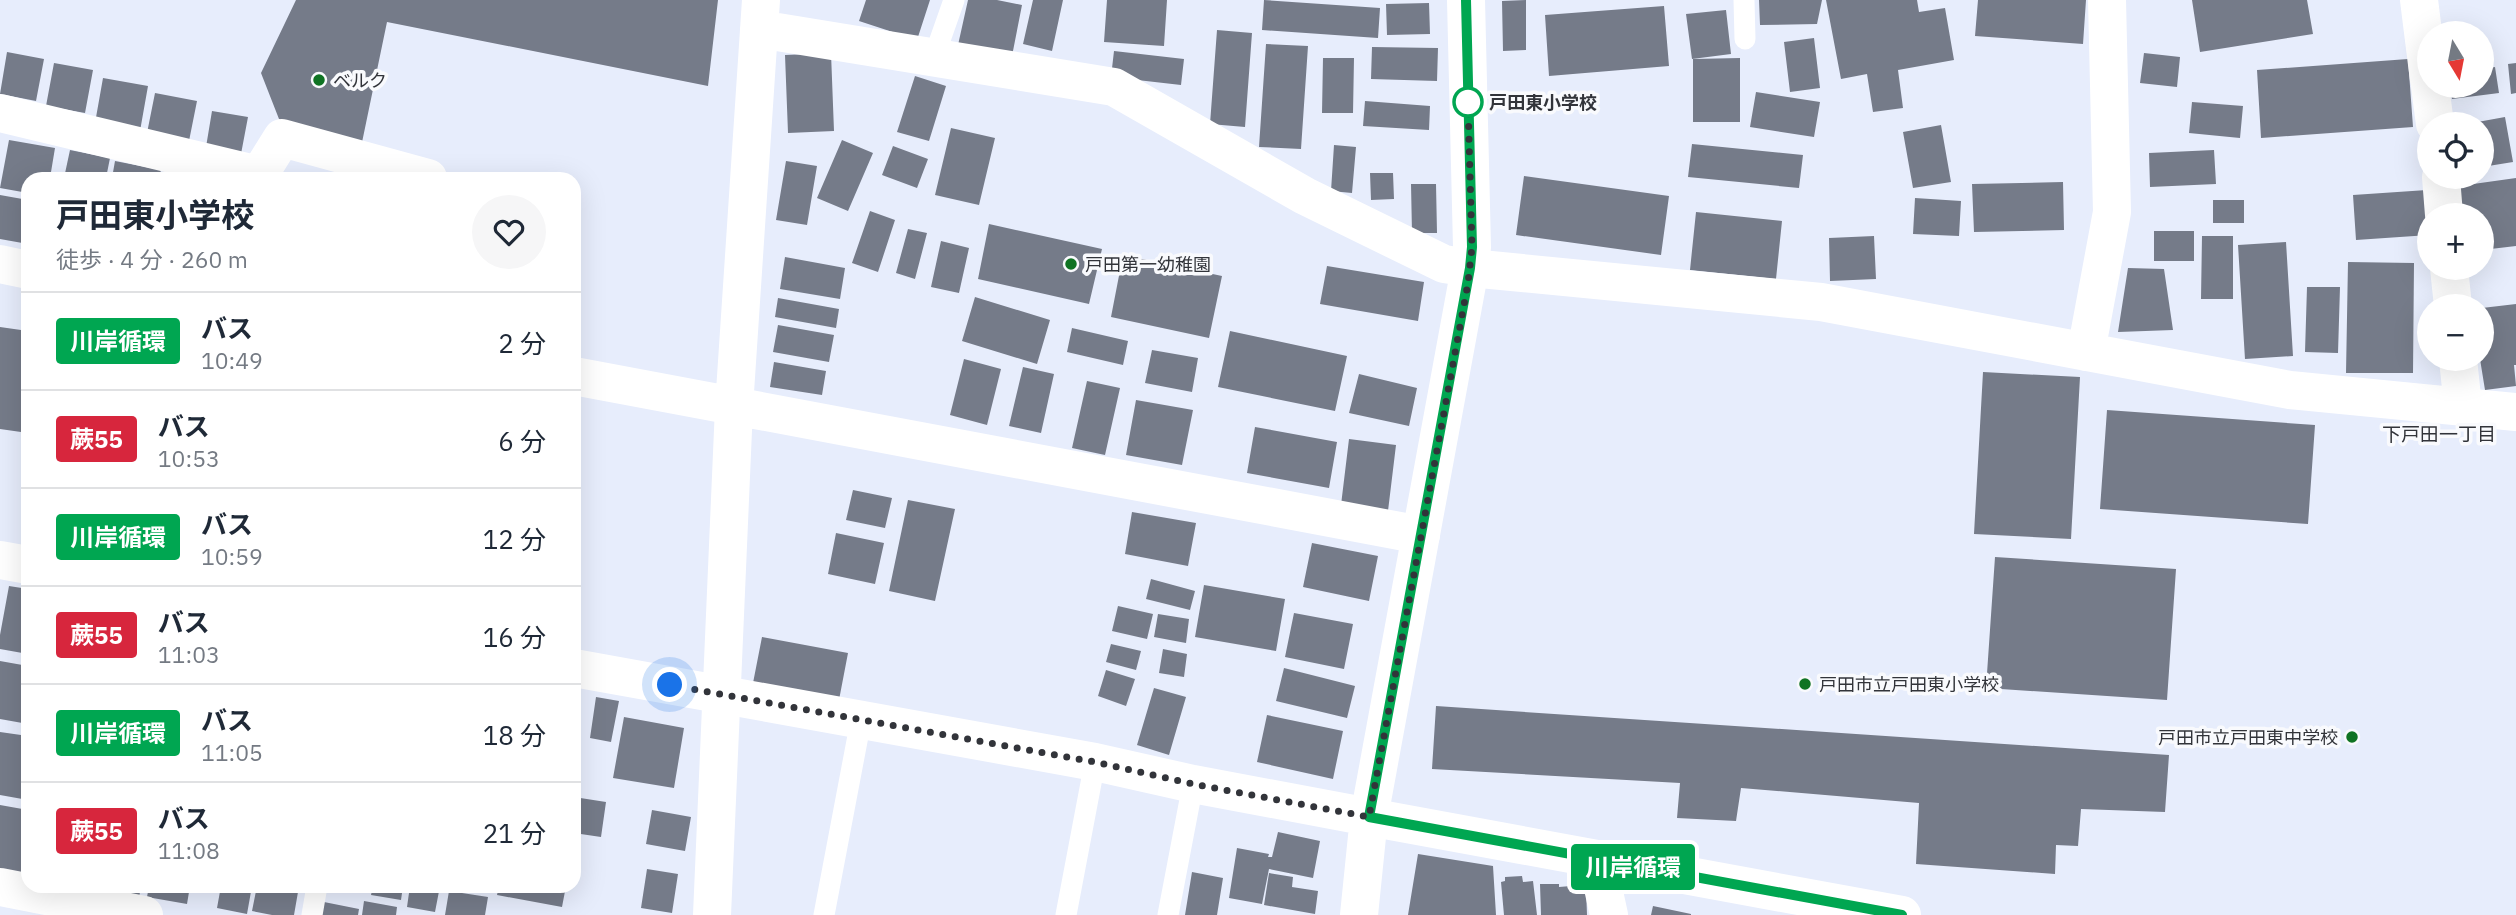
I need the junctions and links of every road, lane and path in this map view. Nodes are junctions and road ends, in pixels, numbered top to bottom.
1 (954, 0) edge
2 (1466, 0) edge
3 (1744, 0) edge
4 (2107, 0) edge
5 (2419, 0) edge
6 (760, 14) edge
7 (2422, 21) edge
8 (1745, 39) dead end
9 (934, 57) junction
10 (0, 113) edge
11 (251, 172) edge
12 (260, 172) edge
13 (406, 172) edge
14 (0, 264) edge
15 (21, 268) edge
16 (1470, 268) junction
17 (2086, 352) junction
18 (2459, 371) edge
19 (581, 377) edge
20 (734, 407) junction
21 (2463, 407) junction
22 (2516, 412) edge
23 (1421, 535) junction
24 (0, 560) edge
25 (21, 564) edge
26 (581, 669) edge
27 (722, 694) junction
28 (861, 720) junction
29 (1095, 762) junction
30 (1193, 784) junction
31 (1369, 817) junction
32 (1597, 860) junction
33 (0, 887) edge
34 (316, 893) edge
35 (36, 898) edge
36 (144, 915) edge
37 (312, 915) edge
38 (712, 915) edge
39 (824, 915) edge
40 (1066, 915) edge
41 (1168, 915) edge
42 (1359, 915) edge
43 (1609, 915) edge
44 (1902, 915) edge

1 - 9 lane
2 - 16 street
3 - 8 lane
4 - 17 street
5 - 7 street
6 - 9 street
6 - 20 street
9 - 16 street
10 - 11 street
12 - 13 street
14 - 15 street
16 - 17 street
16 - 23 street
17 - 21 street
18 - 21 street
19 - 20 street
20 - 23 street
20 - 27 street
21 - 22 street
23 - 31 street
24 - 25 street
26 - 27 street
27 - 28 street
27 - 38 street
28 - 29 street
28 - 39 lane
29 - 30 street
29 - 40 lane
30 - 31 street
30 - 41 lane
31 - 32 street
31 - 42 street
32 - 43 street
32 - 44 street
33 - 35 street
34 - 37 lane
35 - 36 street

